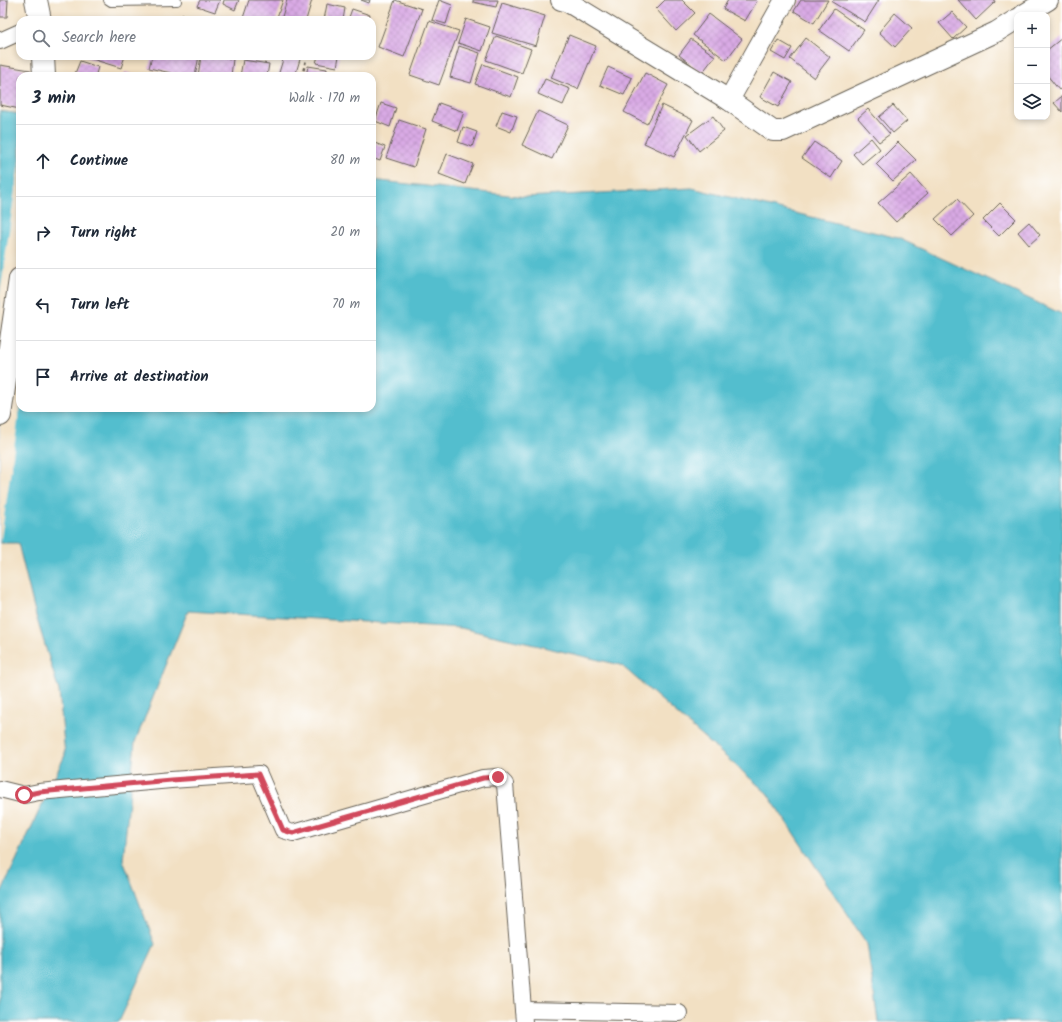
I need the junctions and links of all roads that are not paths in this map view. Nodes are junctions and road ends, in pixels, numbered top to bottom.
1 (36, 0) edge
2 (108, 0) edge
3 (561, 0) edge
4 (785, 0) edge
5 (1048, 0) edge
6 (177, 1) edge
7 (1028, 12) edge
8 (39, 16) edge
9 (1014, 21) edge
10 (16, 34) edge
11 (0, 41) edge
12 (43, 60) edge
13 (44, 72) edge
14 (729, 100) junction
15 (16, 306) edge
16 (0, 415) edge
17 (0, 789) edge
18 (679, 1013) dead end
19 (523, 1016) edge

1 - 8 main road
2 - 6 lane
3 - 14 street
4 - 14 street
5 - 7 street
9 - 14 street
10 - 11 street
12 - 13 main road
15 - 16 main road
17 - 19 street
18 - 19 street

